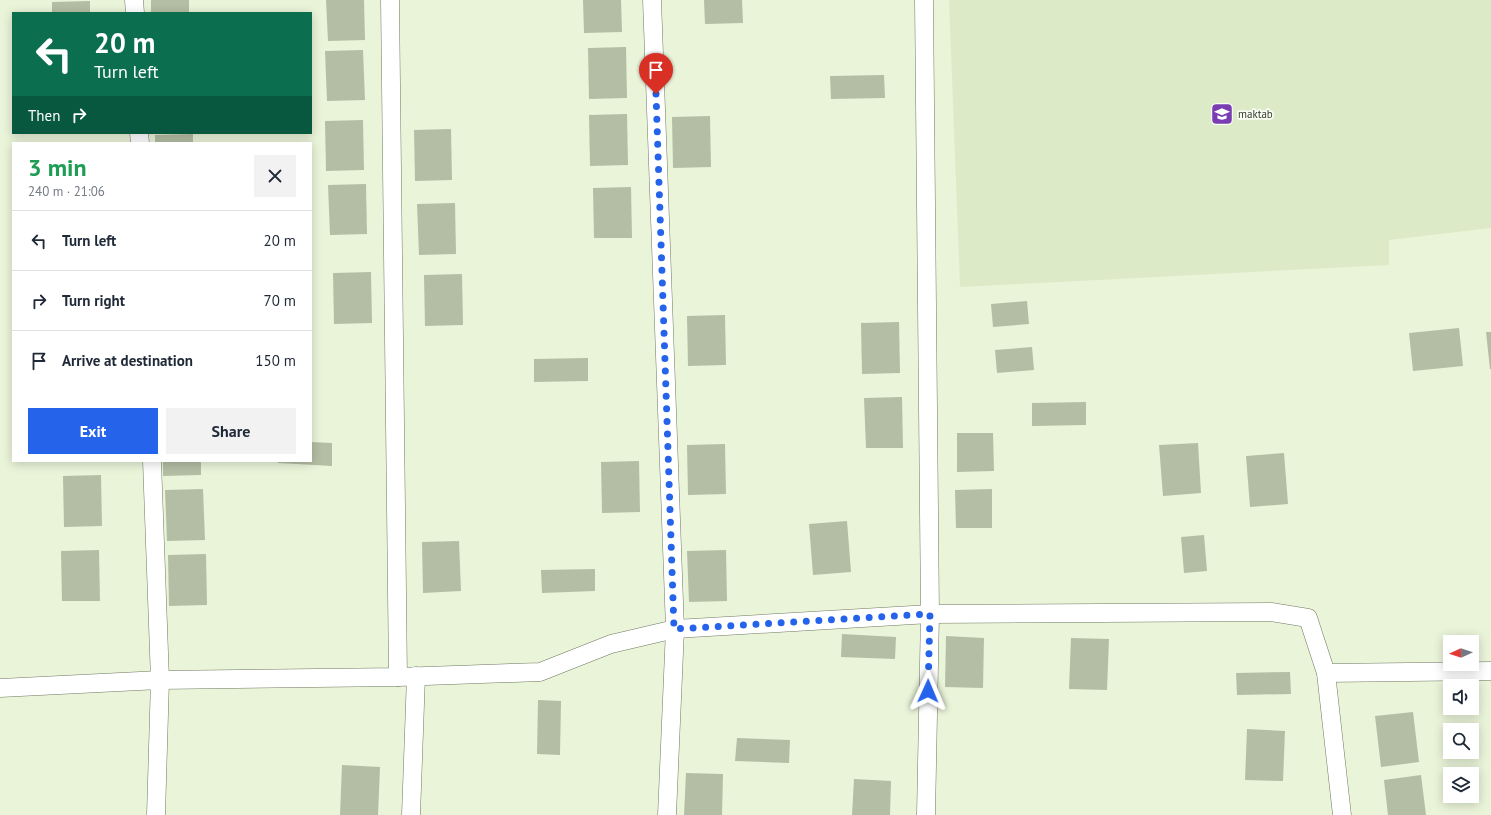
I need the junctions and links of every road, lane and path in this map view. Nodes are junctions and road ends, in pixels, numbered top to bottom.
1 (134, 0) edge
2 (390, 0) edge
3 (652, 0) edge
4 (924, 0) edge
5 (135, 12) edge
6 (152, 462) edge
7 (930, 614) junction
8 (674, 629) junction
9 (1491, 671) edge
10 (1326, 673) junction
11 (416, 676) junction
12 (398, 677) junction
13 (160, 680) junction
14 (0, 688) edge
15 (156, 815) edge
16 (411, 815) edge
17 (667, 815) edge
18 (926, 815) edge
19 (1342, 815) edge

1 - 5 street
2 - 12 street
3 - 8 street
4 - 7 street
6 - 13 street
7 - 8 street
7 - 10 street
7 - 18 street
8 - 11 street
8 - 17 street
9 - 10 street
10 - 19 street
11 - 12 street
11 - 16 street
12 - 13 street
13 - 14 street
13 - 15 street

